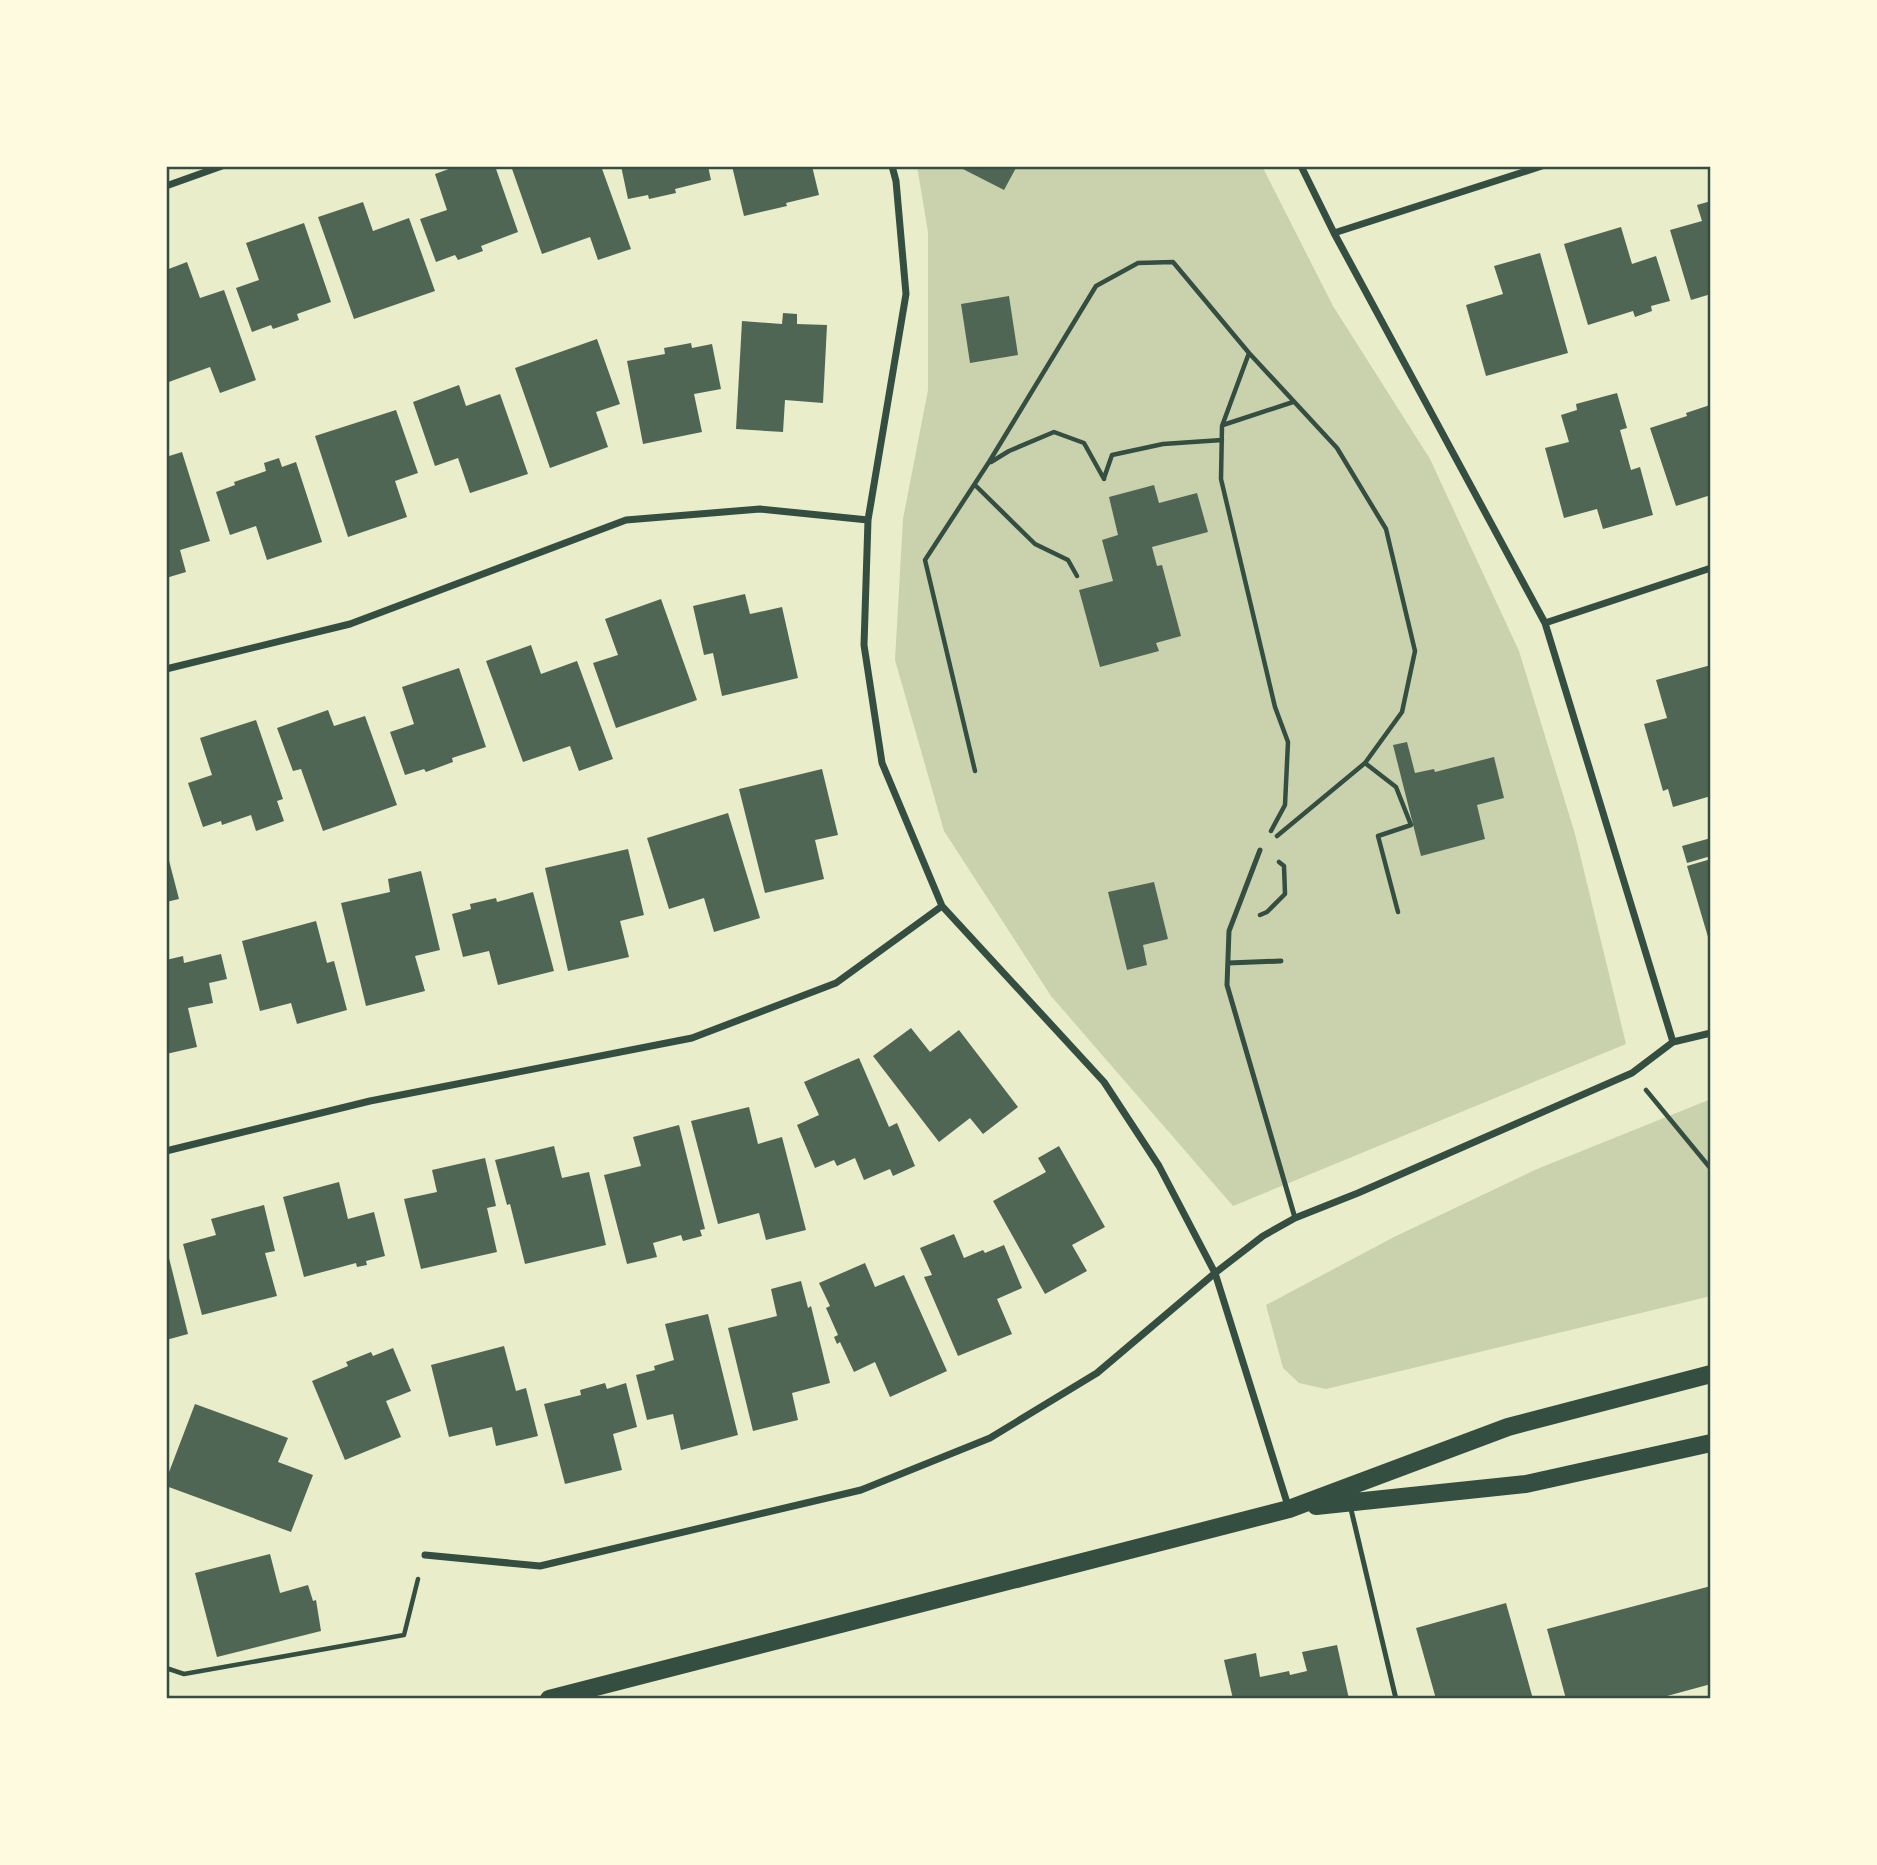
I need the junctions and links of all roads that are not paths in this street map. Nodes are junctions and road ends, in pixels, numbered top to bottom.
1 (222, 166) edge
2 (892, 166) edge
3 (1301, 166) edge
4 (1542, 166) edge
5 (166, 186) edge
6 (1334, 233) junction
7 (868, 520) junction
8 (1711, 568) edge
9 (1545, 622) junction
10 (166, 669) edge
11 (1260, 850) road end
12 (942, 906) junction
13 (1281, 961) dead end
14 (1228, 963) junction
15 (1711, 1033) edge
16 (1673, 1042) junction
17 (166, 1151) edge
18 (1295, 1218) junction
19 (1215, 1273) junction
20 (1711, 1374) edge
21 (1711, 1443) edge
22 (1349, 1502) junction
23 (1289, 1509) junction
24 (425, 1555) road end
25 (549, 1699) edge
26 (1396, 1699) edge

1 - 5 street
2 - 7 street
3 - 6 street
4 - 6 street
6 - 9 street
7 - 10 street
7 - 12 street
8 - 9 street
9 - 16 street
11 - 14 lane
12 - 17 street
12 - 19 street
13 - 14 lane
14 - 18 lane
15 - 16 street
16 - 18 street
18 - 19 street
19 - 23 street
19 - 24 street
20 - 23 main road
21 - 22 main road
22 - 23 main road
22 - 26 lane
23 - 25 main road

